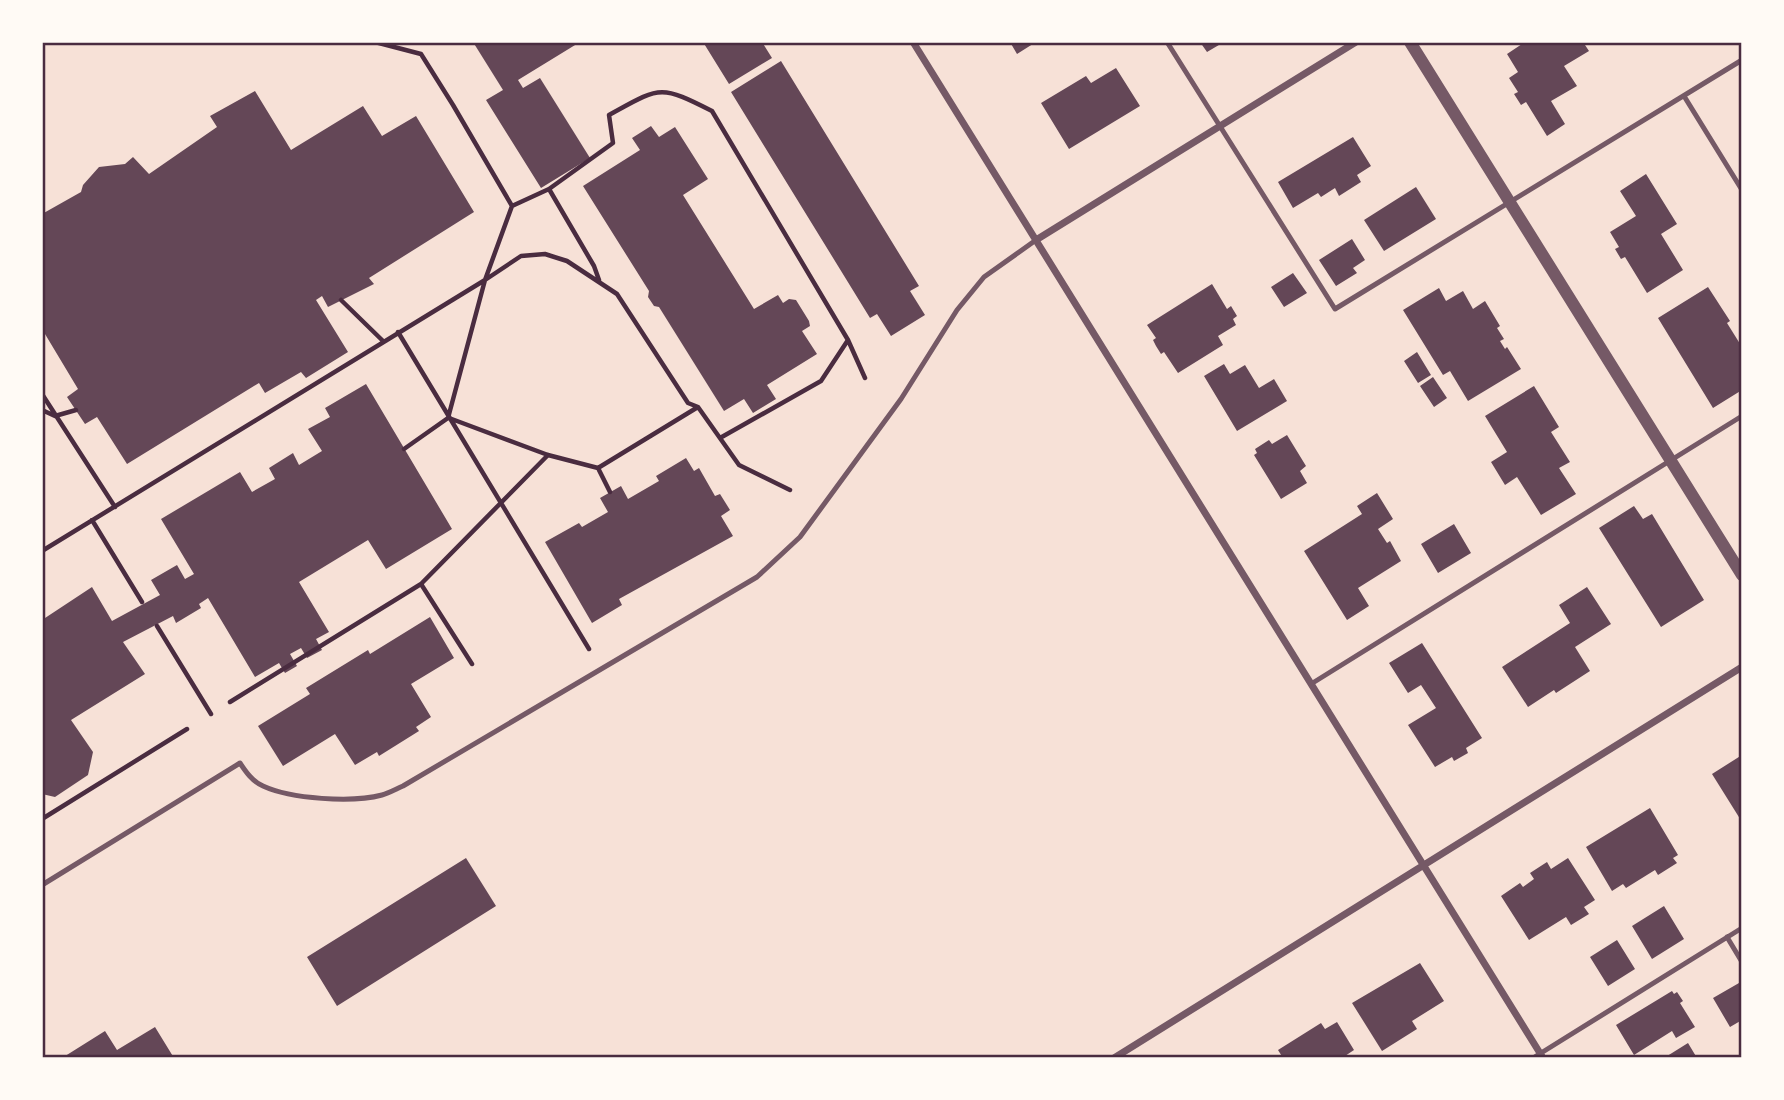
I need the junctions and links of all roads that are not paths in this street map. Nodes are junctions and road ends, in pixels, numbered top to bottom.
1 (913, 42) edge
2 (1167, 42) edge
3 (1356, 42) edge
4 (1410, 42) edge
5 (1742, 60) edge
6 (1684, 96) junction
7 (1220, 126) junction
8 (1742, 190) edge
9 (1510, 202) junction
10 (1036, 240) junction
11 (1742, 416) edge
12 (1671, 460) junction
13 (1742, 575) edge
14 (1742, 667) edge
15 (1311, 684) junction
16 (1424, 866) junction
17 (42, 885) edge
18 (1742, 928) edge
19 (1727, 937) junction
20 (1742, 962) edge
21 (1539, 1056) edge
22 (1114, 1058) edge

1 - 10 street
2 - 7 lane
3 - 7 street
4 - 9 street
5 - 6 lane
6 - 8 lane
6 - 9 lane
7 - 9 lane
7 - 10 street
9 - 12 street
10 - 15 street
10 - 17 lane
11 - 12 lane
12 - 13 street
12 - 15 lane
14 - 16 street
15 - 16 street
16 - 21 street
16 - 22 street
18 - 19 lane
19 - 20 lane
19 - 21 lane

